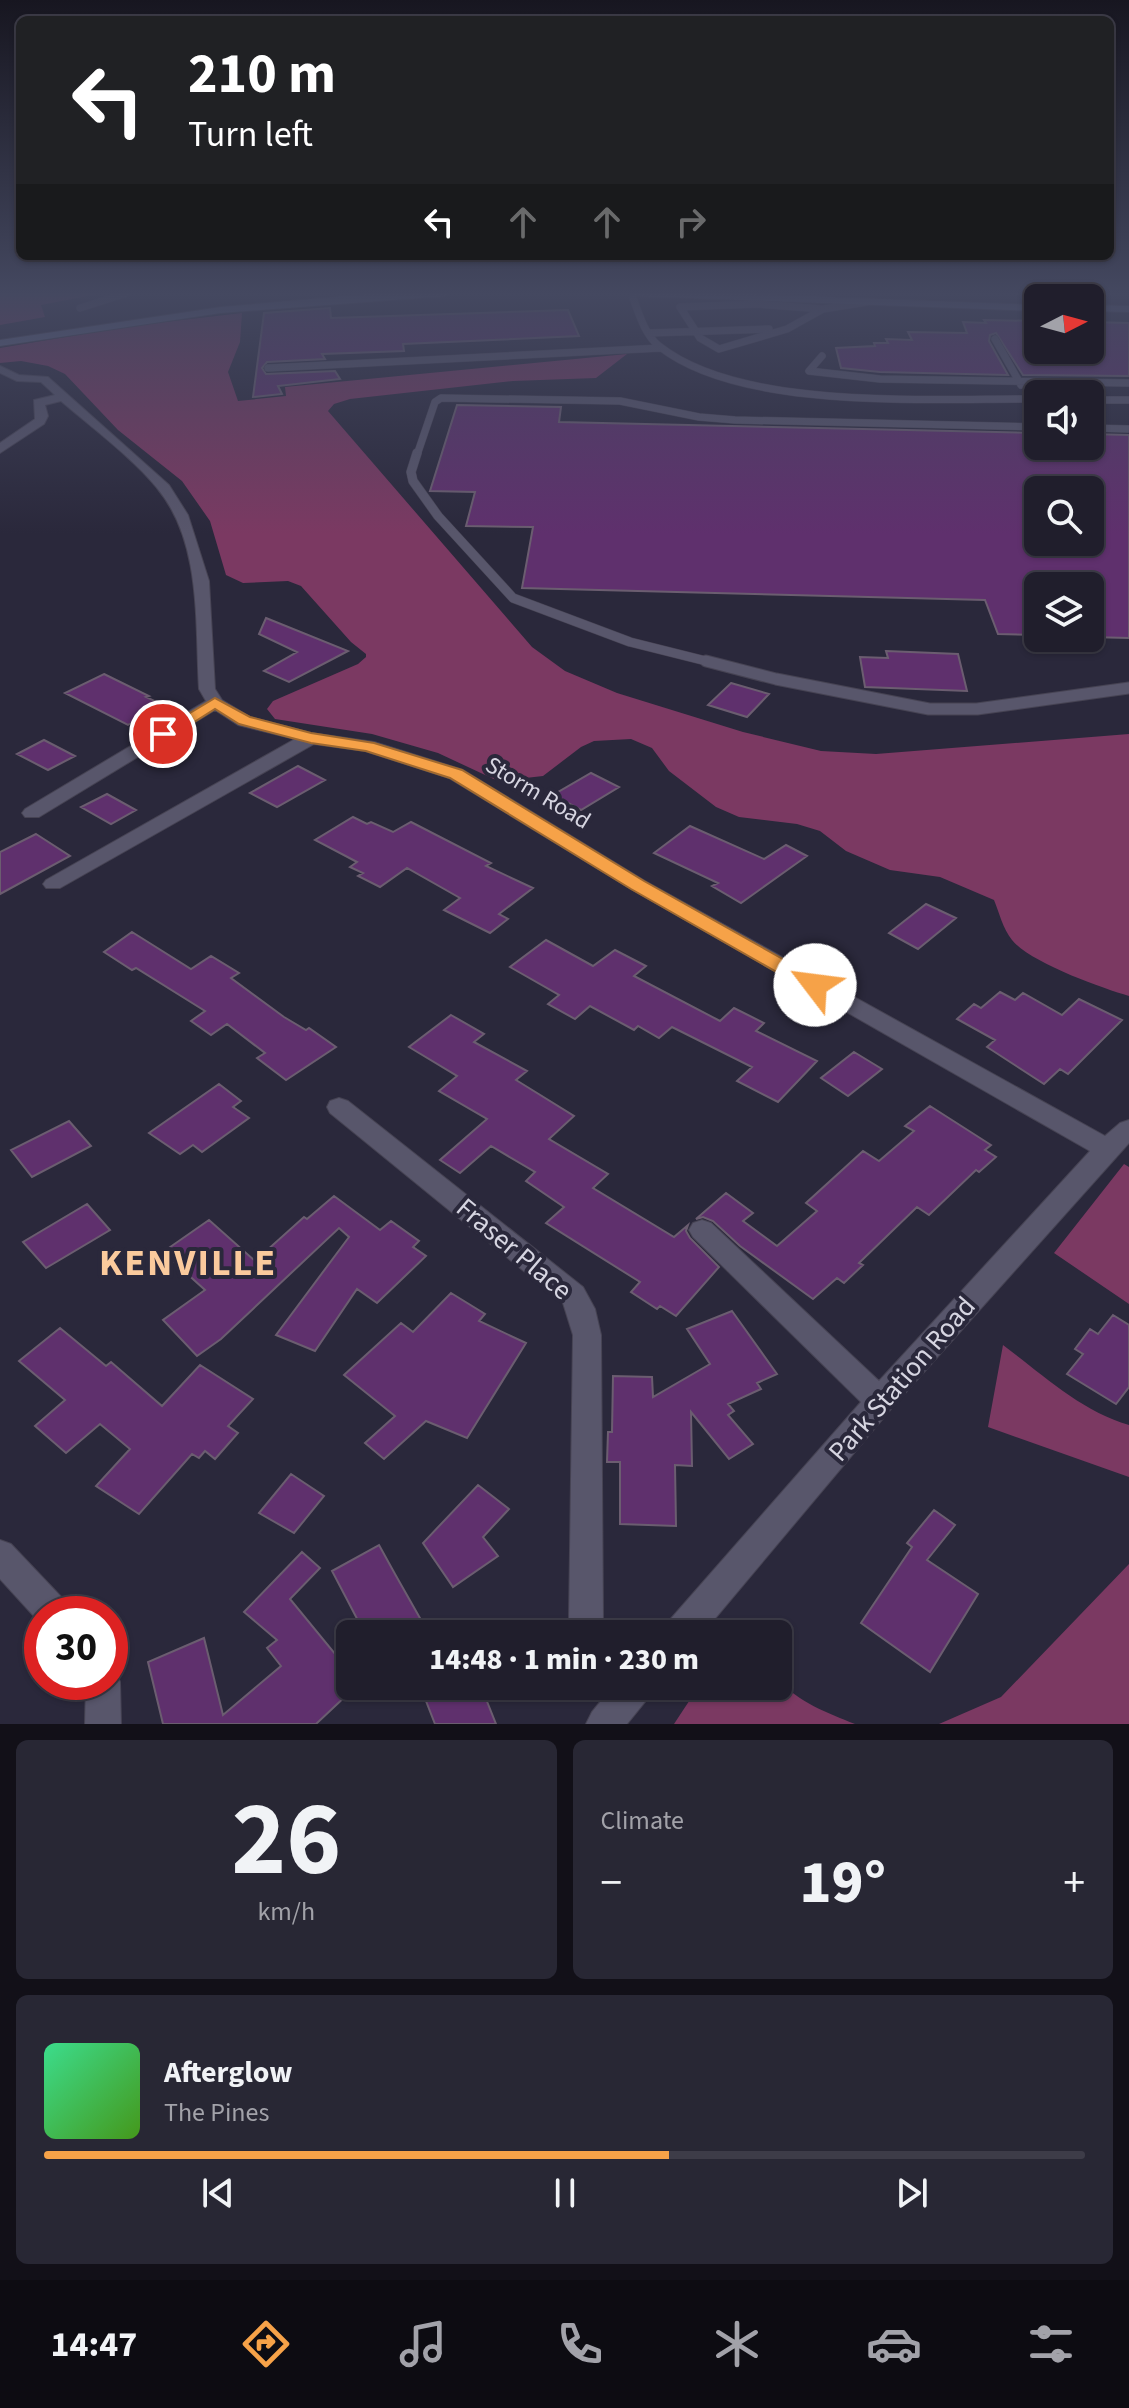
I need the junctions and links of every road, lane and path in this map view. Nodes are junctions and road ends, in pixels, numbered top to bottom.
1 (8, 373) edge
2 (714, 373) edge
3 (820, 373) edge
4 (1015, 373) edge
5 (1019, 381) junction
6 (579, 383) dead end
7 (1129, 383) edge
8 (539, 384) dead end
9 (1024, 387) edge
10 (62, 397) junction
11 (535, 398) junction
12 (576, 399) junction
13 (1024, 399) edge
14 (1104, 400) edge
15 (1129, 400) edge
16 (1024, 427) edge
17 (1104, 428) edge
18 (1129, 429) edge
19 (0, 449) edge
20 (1129, 688) edge
21 (215, 703) junction
22 (311, 738) junction
23 (32, 813) dead end
24 (53, 884) dead end
25 (339, 1107) dead end
26 (1129, 1129) edge
27 (1107, 1149) junction
28 (702, 1230) dead end
29 (880, 1401) junction
30 (0, 1555) edge
31 (38, 1596) edge
32 (586, 1620) edge
33 (692, 1620) edge
34 (103, 1700) edge
35 (620, 1700) edge
36 (103, 1724) edge
37 (604, 1724) edge

1 - 10 street
2 - 13 lane
3 - 5 lane
4 - 5 lane
5 - 7 lane
5 - 9 lane
6 - 12 lane
8 - 11 lane
10 - 19 street
10 - 21 street
11 - 12 lane
11 - 20 lane
12 - 16 lane
14 - 15 lane
17 - 18 lane
21 - 22 street, Storm Road
21 - 23 street
22 - 24 street
22 - 27 street, Storm Road
25 - 32 street, Fraser Place
26 - 27 street, Park Station Road
27 - 29 street, Park Station Road
28 - 29 street
29 - 33 street, Park Station Road
30 - 31 street
34 - 36 street
35 - 37 street

